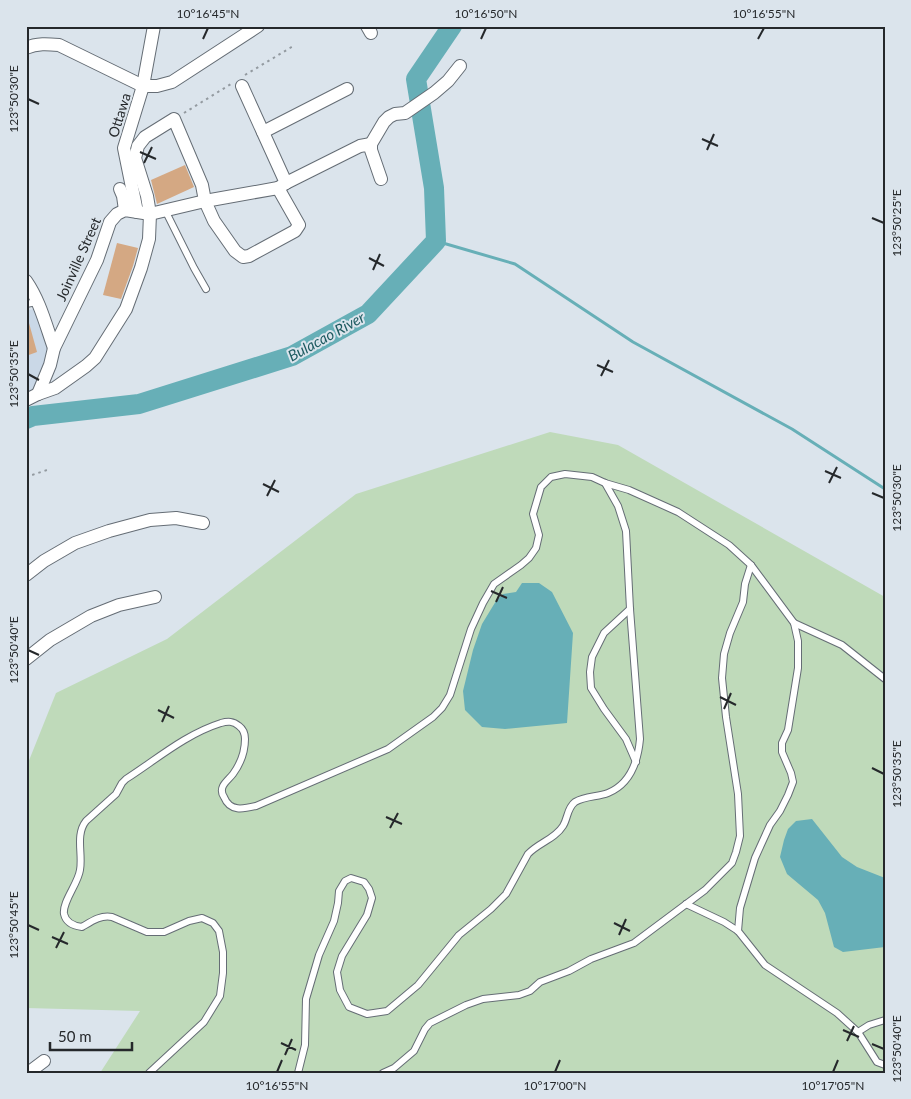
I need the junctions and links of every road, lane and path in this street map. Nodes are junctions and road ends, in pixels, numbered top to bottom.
1 (154, 26) edge
2 (258, 26) edge
3 (295, 45) dead end
4 (26, 48) edge
5 (460, 66) dead end
6 (241, 82) junction
7 (143, 86) junction
8 (347, 89) dead end
9 (174, 120) junction
10 (263, 132) junction
11 (371, 144) junction
12 (381, 179) dead end
13 (282, 185) junction
14 (120, 190) dead end
15 (206, 201) junction
16 (165, 210) junction
17 (138, 212) junction
18 (26, 281) edge
19 (206, 289) dead end
20 (32, 303) edge
21 (54, 348) junction
22 (32, 397) edge
23 (50, 469) dead end
24 (26, 478) edge
25 (605, 483) junction
26 (203, 523) dead end
27 (750, 565) junction
28 (26, 575) edge
29 (155, 597) dead end
30 (630, 609) junction
31 (794, 622) junction
32 (26, 659) edge
33 (885, 679) edge
34 (636, 762) junction
35 (686, 904) junction
36 (738, 931) junction
37 (885, 1020) edge
38 (858, 1032) junction
39 (44, 1061) dead end
40 (885, 1065) edge
41 (28, 1073) edge
42 (149, 1073) edge
43 (298, 1073) edge
44 (383, 1073) edge

1 - 7 street, Ottawa
2 - 7 street
3 - 6 path
4 - 7 street
5 - 11 street
6 - 9 path
6 - 10 street
7 - 17 street, Ottawa
8 - 10 street
9 - 15 street
9 - 17 street
10 - 13 street
11 - 12 street
11 - 13 street
13 - 15 street
13 - 15 street
14 - 17 street
15 - 16 street
16 - 17 street
16 - 19 lane
17 - 21 street, Joinville Street
17 - 22 street
18 - 20 street, Joinville Street
20 - 21 street, Joinville Street
21 - 22 street, Joinville Street
23 - 24 path
25 - 27 lane
25 - 30 lane
25 - 42 lane
26 - 28 street
27 - 31 lane
27 - 35 lane
29 - 32 street
30 - 34 lane
30 - 34 lane
31 - 33 lane
31 - 36 lane
34 - 43 lane
35 - 36 lane
35 - 44 lane
36 - 38 lane
37 - 38 lane
38 - 40 lane
39 - 41 street

